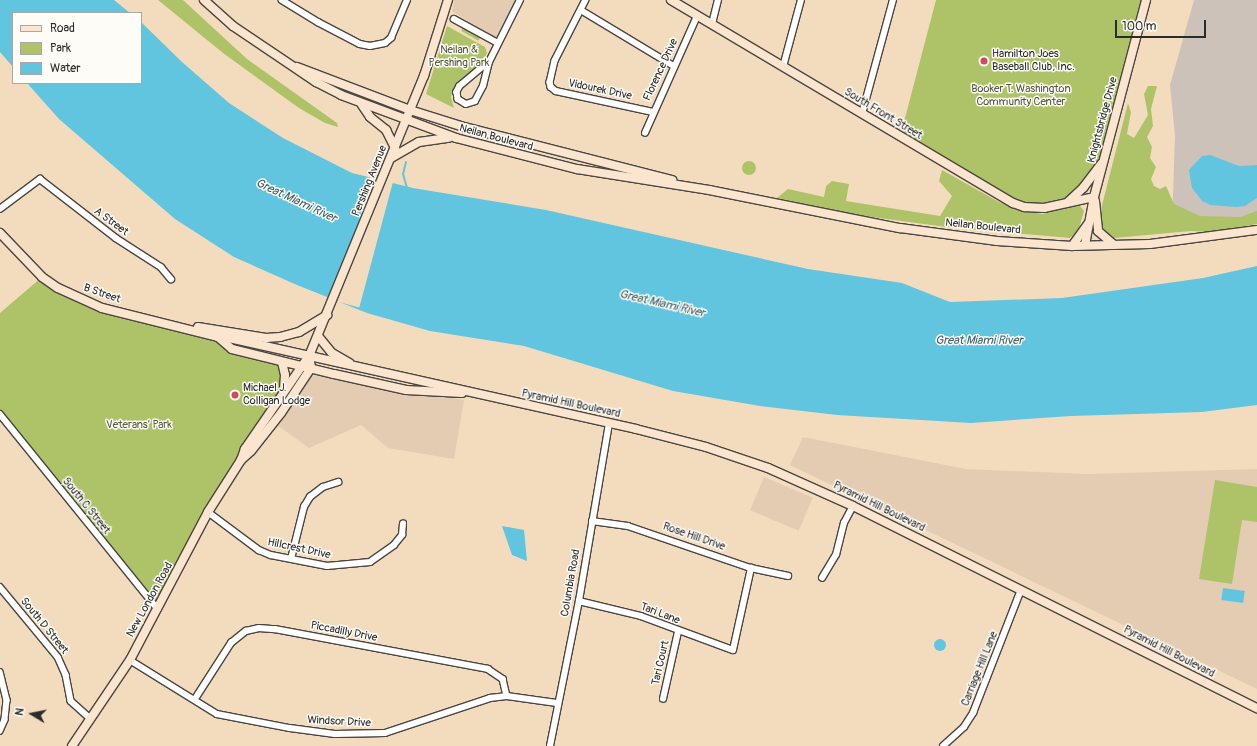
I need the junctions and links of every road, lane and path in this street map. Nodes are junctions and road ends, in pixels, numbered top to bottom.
1 (204, 0) edge
2 (282, 0) edge
3 (407, 0) edge
4 (448, 0) edge
5 (520, 0) edge
6 (586, 0) edge
7 (671, 0) edge
8 (718, 0) edge
9 (801, 0) edge
10 (893, 0) edge
11 (1146, 0) edge
12 (580, 10) junction
13 (697, 16) junction
14 (454, 19) dead end
15 (712, 24) junction
16 (498, 43) junction
17 (489, 62) junction
18 (290, 65) junction
19 (674, 66) junction
20 (783, 67) junction
21 (362, 105) junction
22 (410, 110) junction
23 (652, 112) junction
24 (862, 114) junction
25 (405, 122) junction
26 (645, 133) dead end
27 (456, 138) junction
28 (395, 148) junction
29 (391, 158) junction
30 (1104, 160) junction
31 (709, 190) junction
32 (1094, 197) junction
33 (1068, 202) junction
34 (0, 209) edge
35 (1089, 223) junction
36 (1257, 230) edge
37 (0, 233) edge
38 (1085, 245) junction
39 (1114, 245) junction
40 (1072, 246) junction
41 (171, 279) dead end
42 (327, 315) junction
43 (185, 328) junction
44 (318, 336) junction
45 (218, 338) junction
46 (310, 356) junction
47 (282, 362) junction
48 (301, 366) junction
49 (311, 368) junction
50 (357, 368) junction
51 (284, 392) junction
52 (467, 393) junction
53 (0, 414) edge
54 (609, 424) junction
55 (240, 460) junction
56 (338, 482) dead end
57 (853, 506) junction
58 (208, 512) junction
59 (592, 521) junction
60 (403, 524) dead end
61 (291, 559) junction
62 (752, 568) junction
63 (788, 576) dead end
64 (822, 578) dead end
65 (0, 587) edge
66 (1022, 590) junction
67 (579, 601) junction
68 (158, 609) junction
69 (678, 632) junction
70 (130, 660) junction
71 (0, 672) edge
72 (507, 696) junction
73 (195, 699) junction
74 (662, 699) dead end
75 (557, 703) junction
76 (1257, 708) edge
77 (90, 718) junction
78 (0, 731) edge
79 (72, 746) edge
80 (550, 746) edge
81 (943, 746) edge

1 - 18 street, Neilan Boulevard
2 - 3 street
4 - 22 street, Pershing Avenue
5 - 16 street
6 - 12 street
7 - 13 street, South Front Street
8 - 15 street
9 - 20 street
10 - 24 street
11 - 30 street, Knightsbridge Drive
12 - 19 street
12 - 23 street, Vidourek Drive
13 - 15 street, South Front Street
13 - 19 street, Florence Drive
14 - 16 street
15 - 20 street, South Front Street
16 - 17 street
17 - 17 street
18 - 21 street, Neilan Boulevard
18 - 22 street, Neilan Boulevard
19 - 23 street, Florence Drive
20 - 24 street, South Front Street
21 - 25 street, Neilan Boulevard
21 - 28 street
22 - 25 street, Pershing Avenue
22 - 31 street, Neilan Boulevard
23 - 26 street, Florence Drive
24 - 33 street, South Front Street
25 - 27 street, Neilan Boulevard
25 - 28 street, Pershing Avenue
27 - 29 street
27 - 31 street, Neilan Boulevard
28 - 29 street, Pershing Avenue
29 - 42 street, Pershing Avenue
30 - 32 street, Knightsbridge Drive
30 - 33 street
31 - 40 street, Neilan Boulevard
32 - 33 street, South Front Street
32 - 35 street, Knightsbridge Drive
32 - 39 street
34 - 41 street, A Street
35 - 38 street, Knightsbridge Drive
35 - 40 street
36 - 39 street, Neilan Boulevard
37 - 43 street, B Street
38 - 39 street, Neilan Boulevard
38 - 40 street, Neilan Boulevard
42 - 43 street
42 - 44 street, Pershing Avenue
43 - 45 street, B Street
44 - 46 street, Pershing Avenue
44 - 50 street
45 - 46 street, B Street
45 - 47 street, B Street
46 - 48 street, New London Road
46 - 49 street, Pershing Avenue
46 - 50 street, Pyramid Hill Boulevard
47 - 48 street, B Street
47 - 51 street
48 - 49 street, Pyramid Hill Boulevard
48 - 51 street, New London Road
49 - 52 street, Pyramid Hill Boulevard
49 - 55 street, New London Road
50 - 52 street, Pyramid Hill Boulevard
51 - 55 street, New London Road
52 - 54 street, Pyramid Hill Boulevard
53 - 68 street, South C Street
54 - 57 street, Pyramid Hill Boulevard
54 - 59 street, Columbia Road
55 - 58 street, New London Road
56 - 61 street
57 - 64 street
57 - 66 street, Pyramid Hill Boulevard
58 - 61 street, Hillcrest Drive
58 - 68 street, New London Road
59 - 62 street, Rose Hill Drive
59 - 67 street, Columbia Road
60 - 61 street, Hillcrest Drive
62 - 63 street, Rose Hill Drive
62 - 69 street, Tari Lane
65 - 77 street, South D Street
66 - 76 street, Pyramid Hill Boulevard
66 - 81 street, Carriage Hill Lane
67 - 69 street, Tari Lane
67 - 75 street, Columbia Road
68 - 70 street, New London Road
69 - 74 street, Tari Court
70 - 73 street, Windsor Drive
70 - 77 street, New London Road
71 - 78 street
72 - 73 street, Windsor Drive
72 - 73 street, Piccadilly Drive
72 - 75 street, Windsor Drive
75 - 80 street, Columbia Road
77 - 79 street, New London Road

